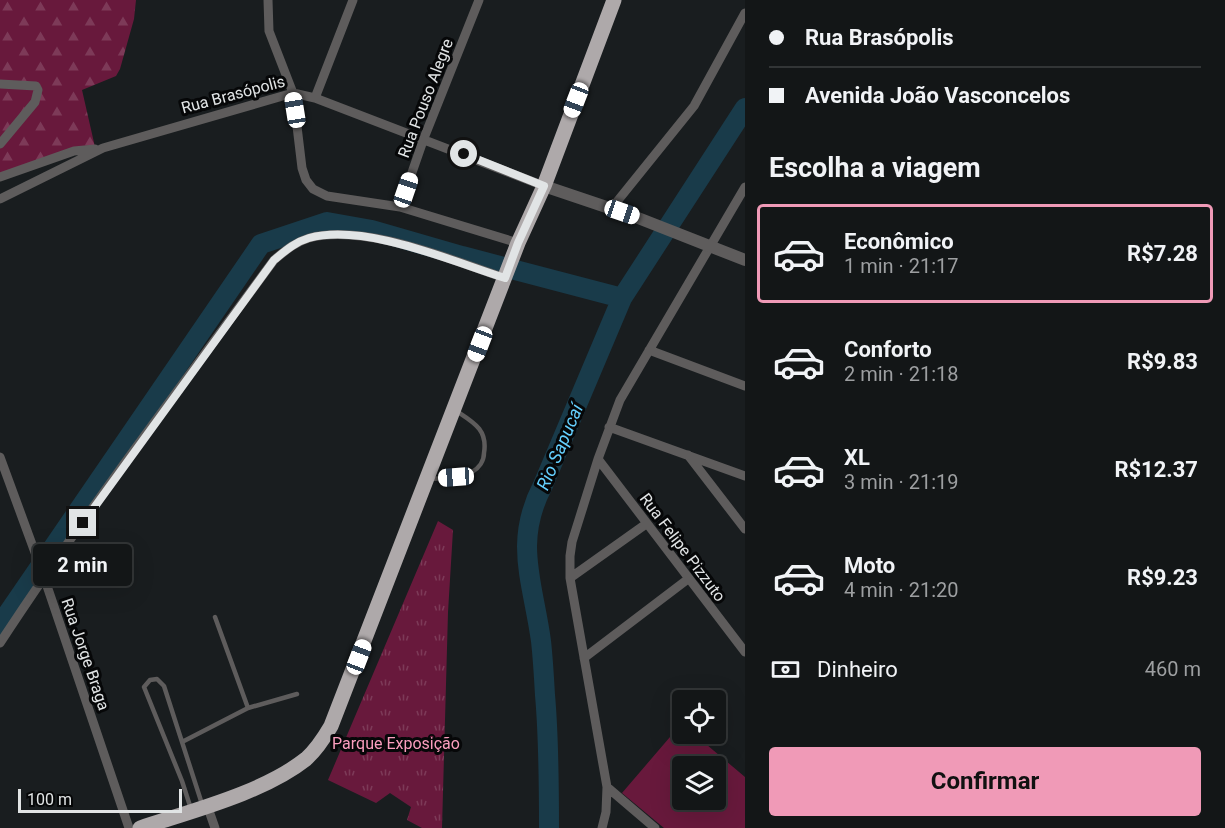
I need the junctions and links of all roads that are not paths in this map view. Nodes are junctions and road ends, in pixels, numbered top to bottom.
1 (268, 0) edge
2 (353, 0) edge
3 (479, 0) edge
4 (614, 0) edge
5 (745, 13) edge
6 (0, 84) edge
7 (293, 93) junction
8 (315, 98) junction
9 (424, 138) junction
10 (0, 144) edge
11 (103, 148) junction
12 (0, 177) edge
13 (544, 186) junction
14 (745, 188) edge
15 (0, 199) edge
16 (400, 207) junction
17 (611, 208) junction
18 (516, 247) junction
19 (710, 248) junction
20 (745, 260) edge
21 (506, 275) junction
22 (649, 350) junction
23 (745, 386) edge
24 (454, 410) junction
25 (609, 427) junction
26 (688, 455) junction
27 (0, 456) edge
28 (598, 459) junction
29 (745, 476) edge
30 (427, 479) junction
31 (646, 524) junction
32 (745, 529) edge
33 (43, 575) junction
34 (570, 578) junction
35 (688, 579) junction
36 (215, 617) dead end
37 (0, 643) edge
38 (745, 652) edge
39 (584, 658) junction
40 (297, 694) dead end
41 (248, 708) junction
42 (182, 742) junction
43 (607, 787) junction
44 (201, 807) junction
45 (129, 828) edge
46 (140, 828) edge
47 (216, 828) edge
48 (602, 828) edge
49 (655, 828) edge

1 - 7 street
2 - 8 street
3 - 9 street, Rua Pouso Alegre
4 - 13 highway
5 - 17 street
6 - 10 street
7 - 8 street, Rua Brasópolis
7 - 11 street, Rua Brasópolis
7 - 16 street
8 - 9 street, Rua Brasópolis
9 - 13 street, Rua Brasópolis
9 - 16 street, Rua Pouso Alegre
11 - 12 street
11 - 15 street, Rua Brasópolis
13 - 17 street
13 - 18 highway
14 - 19 street
16 - 18 street
17 - 19 street
18 - 21 highway
19 - 20 street
19 - 22 street
21 - 24 highway
21 - 33 street
22 - 23 street
22 - 25 street
24 - 30 highway
24 - 30 lane
25 - 26 street
25 - 28 street
26 - 29 street
26 - 32 street
27 - 33 street, Rua Jorge Braga
28 - 31 street, Rua Felipe Pizzuto
28 - 34 street
30 - 44 highway
31 - 34 street
31 - 35 street, Rua Felipe Pizzuto
33 - 37 street
33 - 45 street, Rua Jorge Braga
34 - 39 street
35 - 38 street, Rua Felipe Pizzuto
35 - 39 street
36 - 41 lane
39 - 43 street
40 - 41 lane
41 - 42 lane
42 - 44 lane
42 - 44 lane
43 - 48 street
43 - 49 street
44 - 46 highway
44 - 47 street

